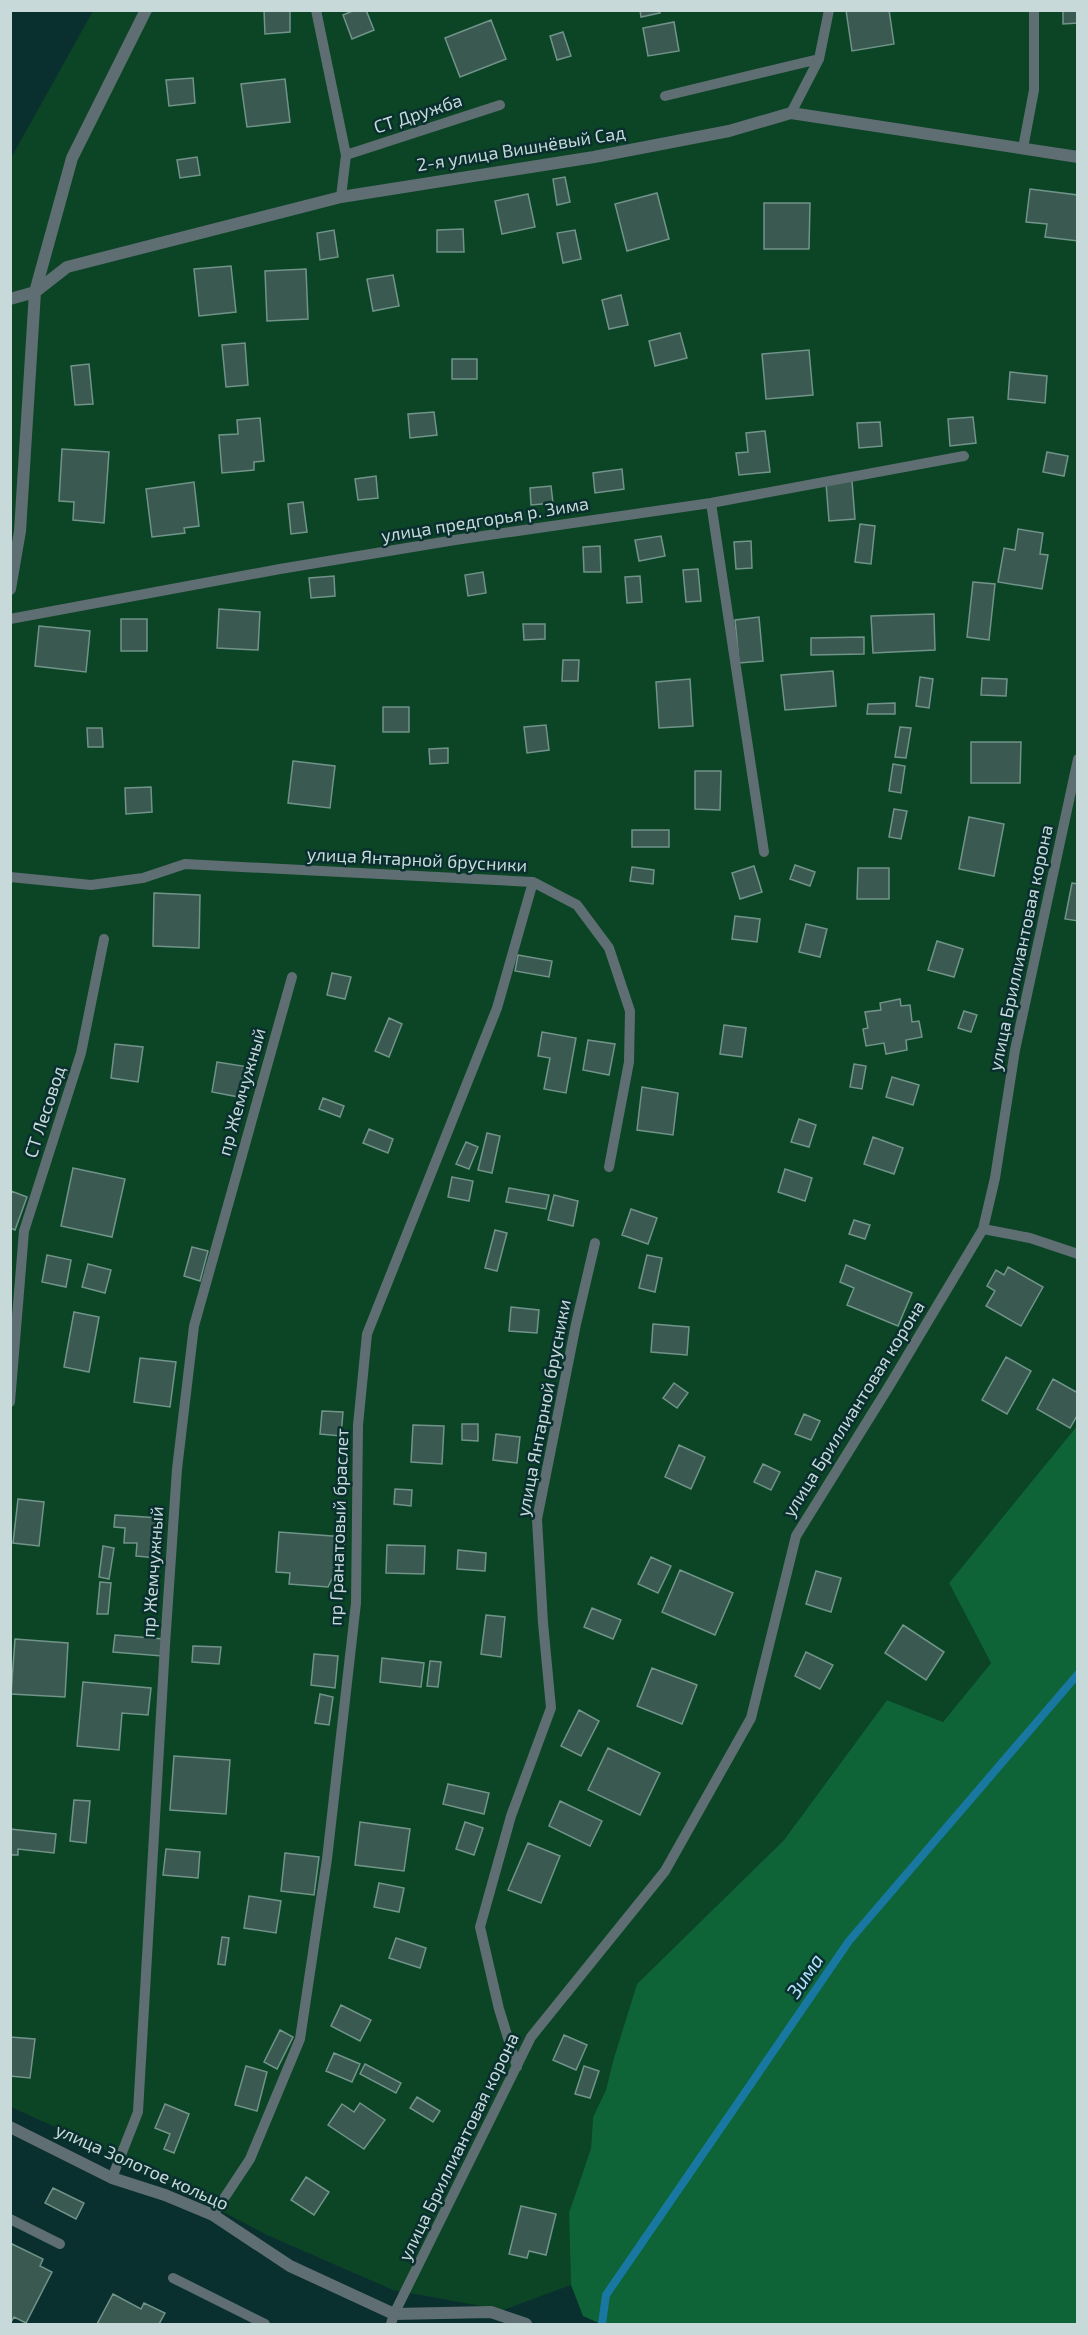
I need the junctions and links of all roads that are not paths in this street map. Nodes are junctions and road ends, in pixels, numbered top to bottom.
1 (146, 10) edge
2 (316, 10) edge
3 (829, 10) edge
4 (1034, 10) edge
5 (819, 59) junction
6 (665, 96) dead end
7 (500, 105) dead end
8 (791, 113) junction
9 (1023, 148) junction
10 (346, 155) junction
11 (1077, 157) edge
12 (341, 197) junction
13 (35, 292) junction
14 (10, 299) edge
15 (964, 456) dead end
16 (711, 503) junction
17 (10, 589) edge
18 (10, 619) edge
19 (1077, 759) edge
20 (764, 852) dead end
21 (10, 877) edge
22 (533, 882) junction
23 (104, 939) dead end
24 (292, 977) dead end
25 (609, 1167) dead end
26 (983, 1228) junction
27 (595, 1243) dead end
28 (1077, 1254) edge
29 (10, 1402) edge
30 (518, 2067) junction
31 (10, 2127) edge
32 (112, 2178) junction
33 (213, 2215) junction
34 (10, 2219) edge
35 (60, 2244) dead end
36 (173, 2278) dead end
37 (392, 2319) edge
38 (265, 2325) edge
39 (526, 2325) edge

1 - 13 street
2 - 10 lane
3 - 5 lane
4 - 9 lane
5 - 6 lane
5 - 8 lane
7 - 10 lane, СТ Дружба
8 - 9 street, 2-я улица Вишнёвый Сад
8 - 12 street, 2-я улица Вишнёвый Сад
9 - 11 street, 2-я улица Вишнёвый Сад
10 - 12 lane
12 - 13 street, 2-я улица Вишнёвый Сад
13 - 14 street
13 - 17 street
15 - 16 lane, улица предгорья р. Зима
16 - 18 lane, улица предгорья р. Зима
16 - 20 lane
19 - 26 lane, улица Бриллиантовая корона
21 - 22 lane, улица Янтарной брусники
22 - 25 lane, улица Янтарной брусники
22 - 33 lane, пр Гранатовый браслет
23 - 29 lane, СТ Лесовод
24 - 32 lane, пр Жемчужный
26 - 28 lane
26 - 30 lane, улица Бриллиантовая корона
27 - 30 lane, улица Янтарной брусники
30 - 37 lane, улица Бриллиантовая корона
31 - 32 street, улица Золотое кольцо
32 - 33 street, улица Золотое кольцо
33 - 37 street, улица Золотое кольцо
34 - 35 lane
36 - 38 lane
37 - 39 street, улица Золотое кольцо

